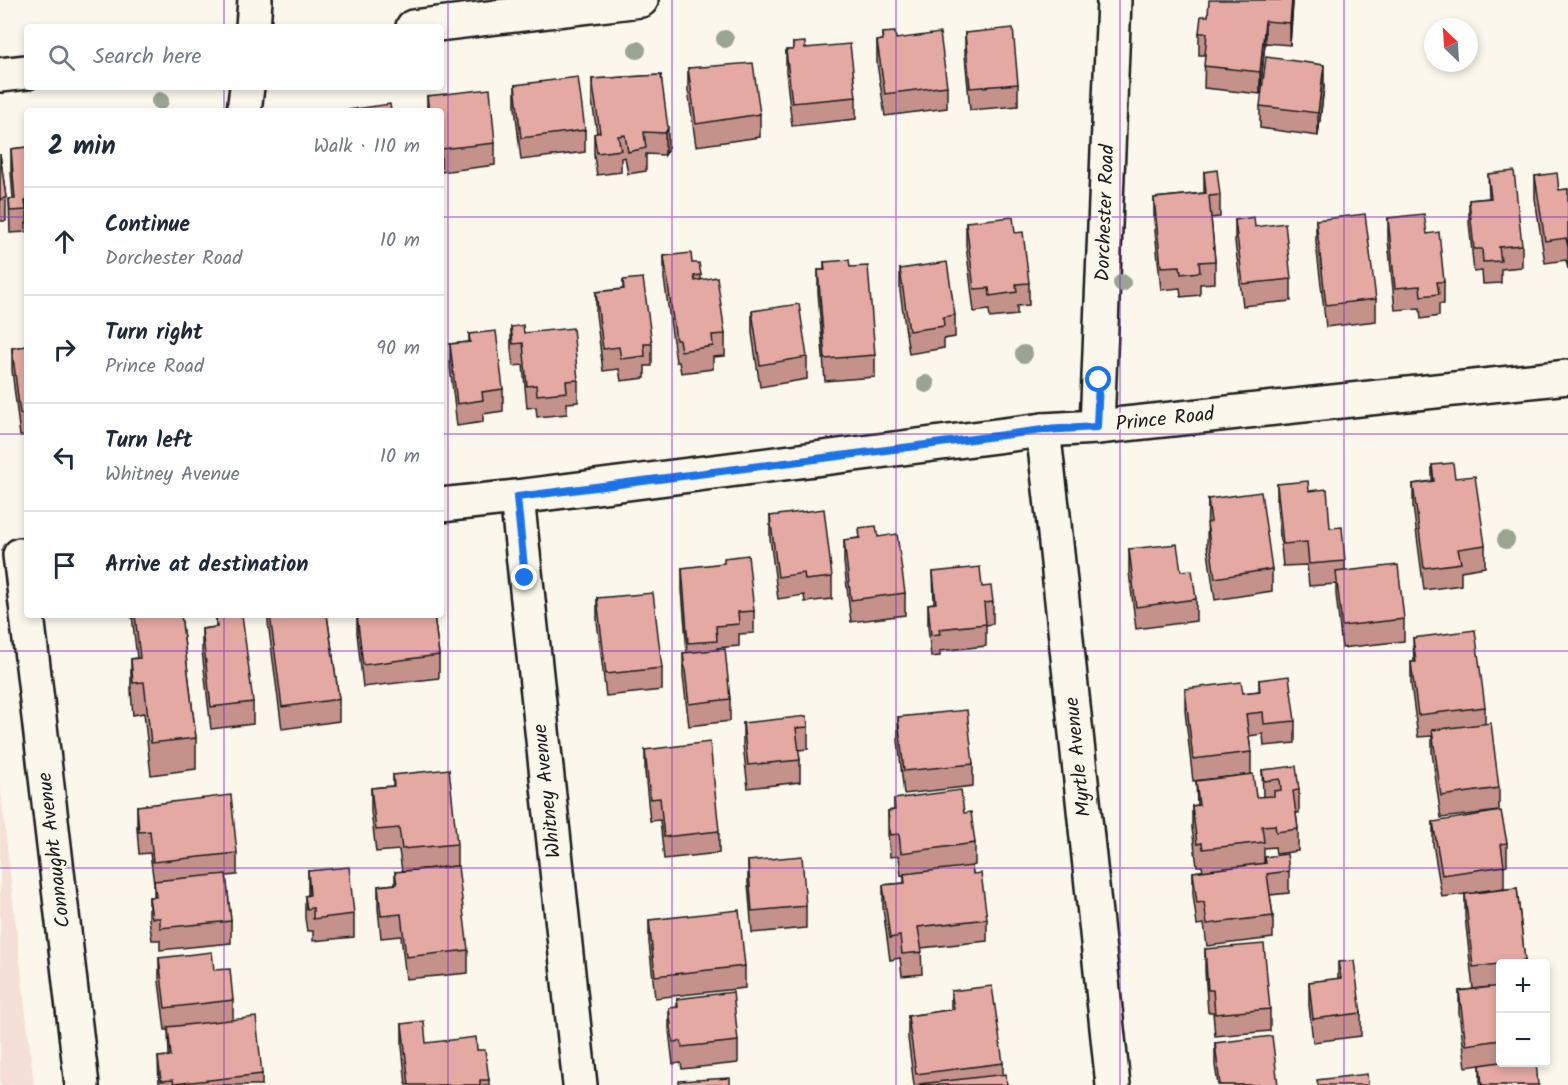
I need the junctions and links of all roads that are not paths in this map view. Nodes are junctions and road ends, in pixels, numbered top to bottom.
1 (255, 0) edge
2 (641, 0) edge
3 (1114, 0) edge
4 (253, 24) edge
5 (438, 24) edge
6 (24, 72) edge
7 (0, 75) edge
8 (247, 90) edge
9 (244, 108) edge
10 (1568, 377) edge
11 (1097, 427) junction
12 (1043, 430) junction
13 (517, 497) junction
14 (444, 505) edge
15 (16, 556) edge
16 (24, 597) edge
17 (28, 618) edge
18 (82, 1085) edge
19 (580, 1085) edge
20 (1113, 1085) edge

1 - 4 street
2 - 5 street
3 - 11 street, Dorchester Road
6 - 7 street
8 - 9 street
10 - 11 street, Prince Road
11 - 12 street, Prince Road
12 - 13 street, Prince Road
12 - 20 street, Myrtle Avenue
13 - 14 street, Prince Road
13 - 19 street, Whitney Avenue
15 - 16 street, Connaught Avenue
17 - 18 street, Connaught Avenue

